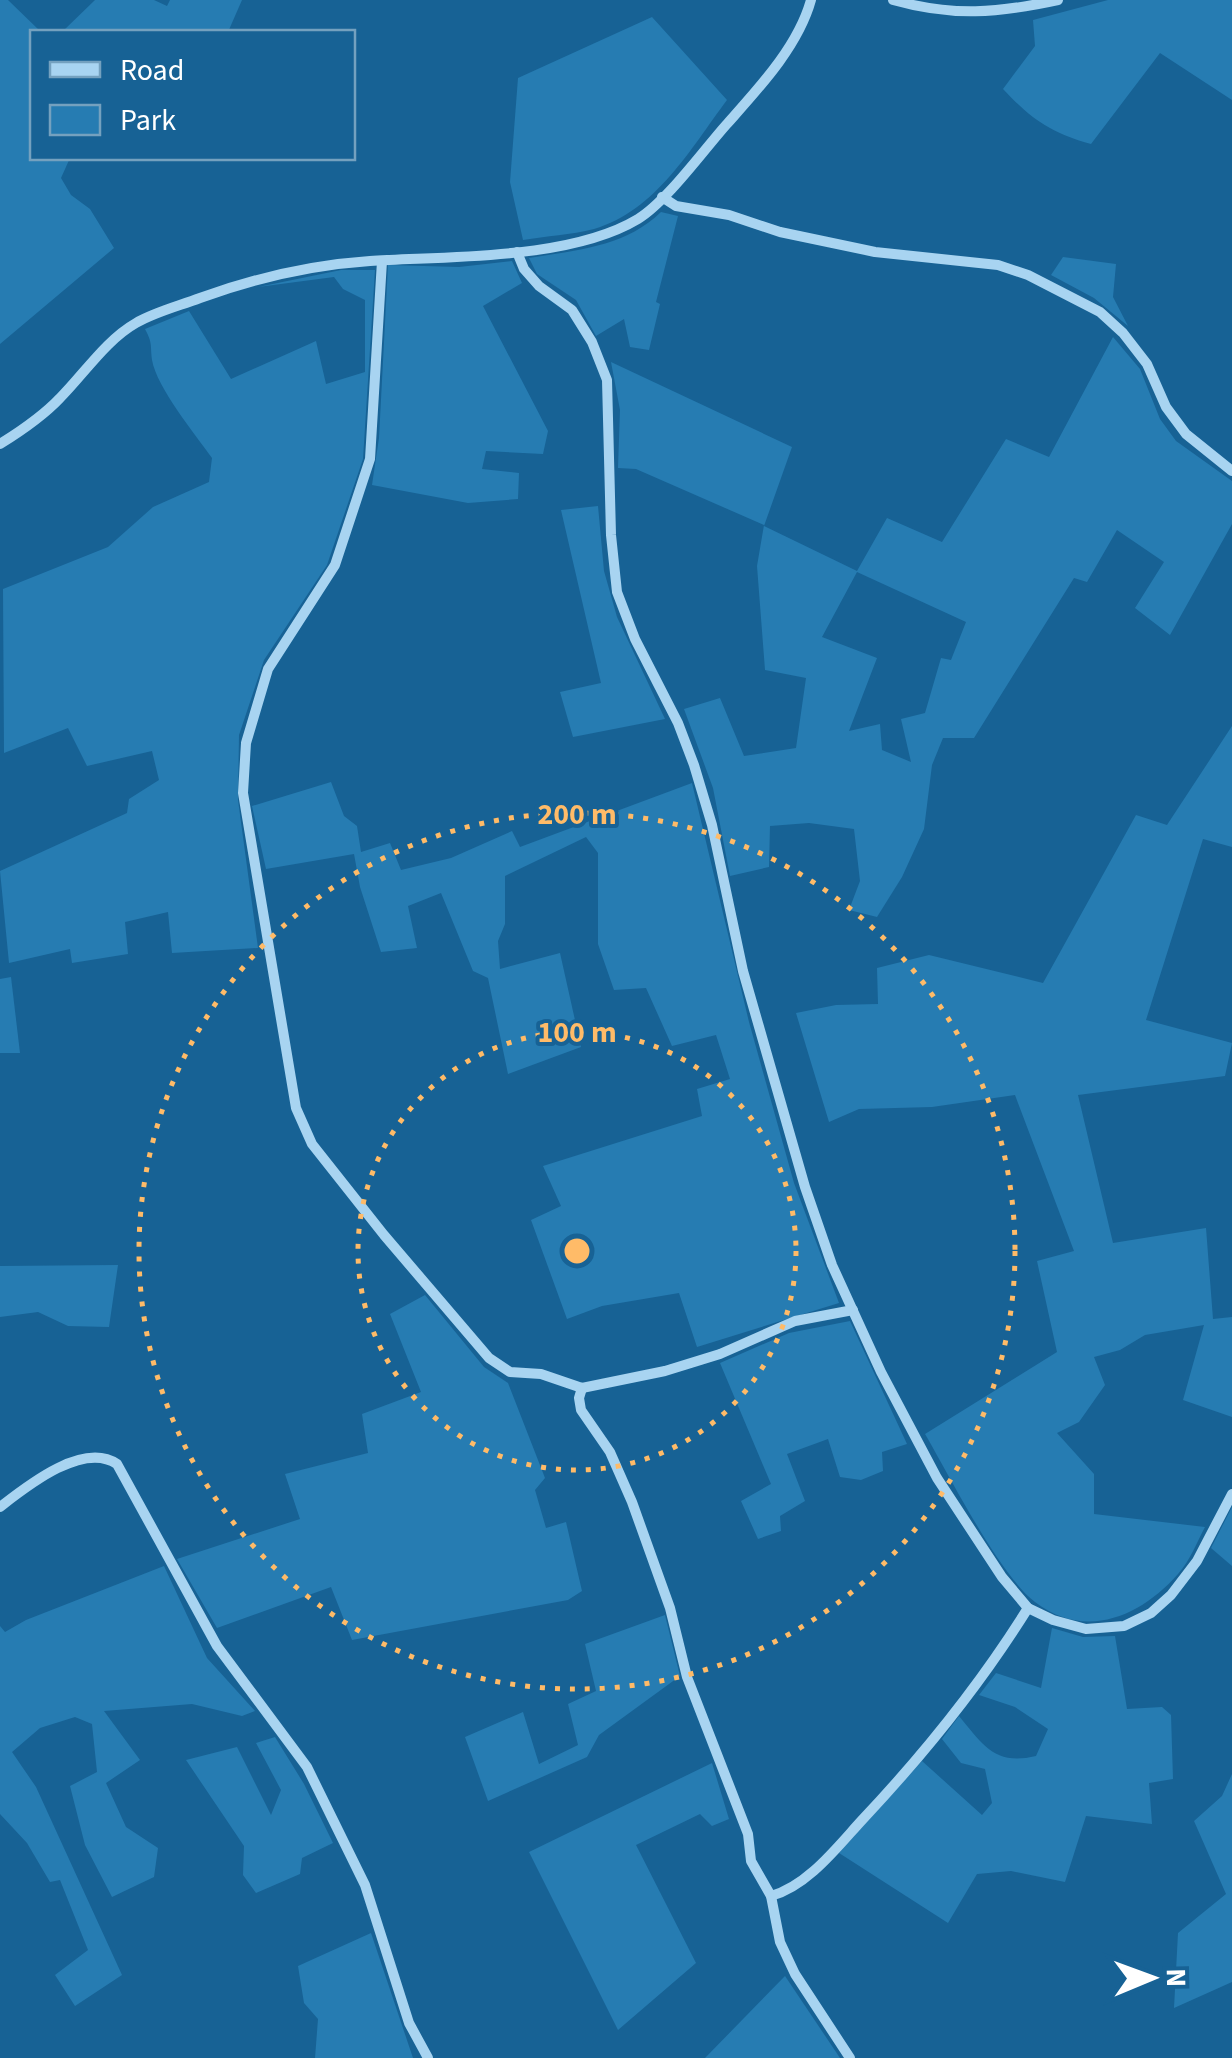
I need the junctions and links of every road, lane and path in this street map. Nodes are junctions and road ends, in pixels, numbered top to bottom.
1 (812, 0) edge
2 (893, 0) edge
3 (1058, 0) edge
4 (662, 197) junction
5 (517, 252) junction
6 (382, 261) junction
7 (0, 444) edge
8 (1232, 471) edge
9 (853, 1310) junction
10 (582, 1388) junction
11 (1232, 1494) edge
12 (0, 1507) edge
13 (1028, 1608) junction
14 (770, 1896) junction
15 (428, 2058) edge
16 (850, 2058) edge

1 - 4 street
2 - 3 street
4 - 5 street
4 - 8 street
5 - 6 street
5 - 9 street
6 - 7 street
6 - 10 street
9 - 10 street
9 - 13 street
10 - 14 street
11 - 13 street
12 - 15 street
13 - 14 street
14 - 16 street

